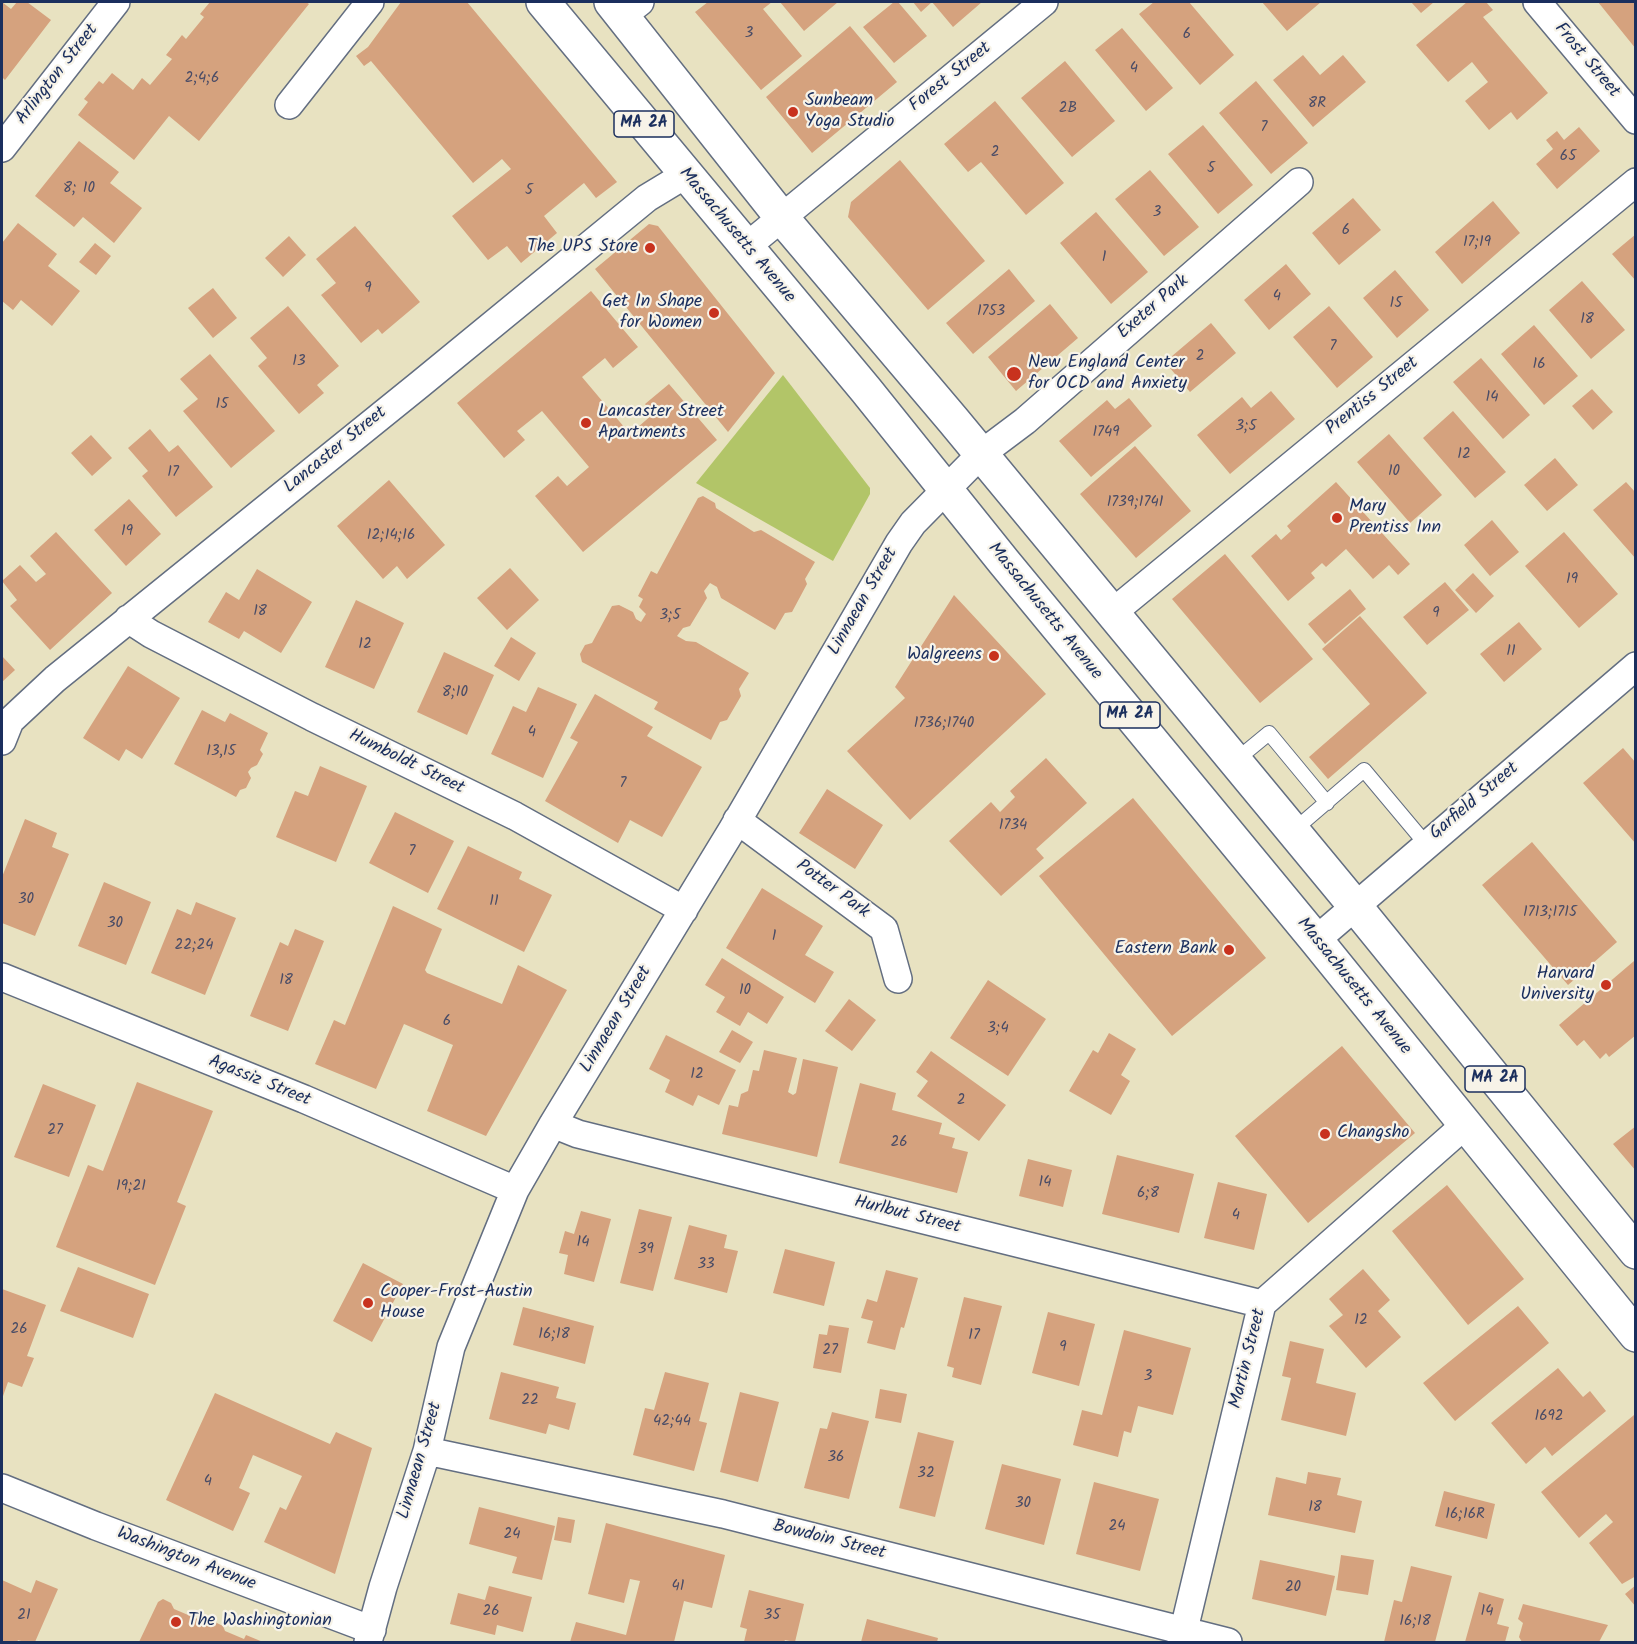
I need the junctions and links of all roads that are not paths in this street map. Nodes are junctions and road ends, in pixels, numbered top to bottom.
1 (116, 2) edge
2 (369, 2) edge
3 (543, 2) edge
4 (1044, 2) edge
5 (1537, 2) edge
6 (624, 6) edge
7 (289, 105) dead end
8 (1635, 119) edge
9 (2, 148) edge
10 (685, 175) junction
11 (1299, 182) dead end
12 (1635, 182) edge
13 (782, 218) junction
14 (746, 247) junction
15 (981, 454) junction
16 (945, 489) junction
17 (1112, 614) junction
18 (128, 619) junction
19 (1635, 666) edge
20 (2, 741) edge
21 (1235, 761) junction
22 (1327, 803) junction
23 (737, 820) junction
24 (1292, 832) junction
25 (1426, 844) junction
26 (1355, 906) junction
27 (684, 910) junction
28 (1316, 940) junction
29 (2, 977) edge
30 (898, 979) dead end
31 (553, 1124) junction
32 (1465, 1125) junction
33 (515, 1190) junction
34 (1635, 1252) edge
35 (1262, 1304) junction
36 (1635, 1335) edge
37 (427, 1451) junction
38 (2, 1488) edge
39 (370, 1636) edge
40 (1183, 1637) edge
41 (1228, 1642) edge

1 - 9 street, Arlington Street
2 - 7 street
3 - 10 main road, Massachusetts Avenue / MA 2A
4 - 13 street, Forest Street
5 - 8 street, Frost Street
6 - 13 main road, MA 2A
10 - 14 main road, Massachusetts Avenue / MA 2A
10 - 18 street, Lancaster Street
11 - 15 street, Exeter Park
12 - 17 street, Prentiss Street
13 - 14 street, Forest Street
13 - 15 main road, MA 2A
14 - 16 main road, Massachusetts Avenue / MA 2A
15 - 16 street, Linnaean Street
15 - 17 main road, MA 2A
16 - 23 street, Linnaean Street
16 - 28 main road, Massachusetts Avenue / MA 2A
17 - 21 main road, MA 2A
18 - 20 street, Lancaster Street
18 - 27 street, Humboldt Street
19 - 25 street, Garfield Street
21 - 22 lane
21 - 24 main road, MA 2A
22 - 24 lane
22 - 25 lane
23 - 27 street, Linnaean Street
23 - 30 street, Potter Park
24 - 26 main road, MA 2A
25 - 26 street, Garfield Street
26 - 28 street, Garfield Street
26 - 34 main road, MA 2A
27 - 31 street, Linnaean Street
28 - 32 main road, Massachusetts Avenue / MA 2A
29 - 33 street, Agassiz Street
31 - 33 street, Linnaean Street
31 - 35 street, Hurlbut Street
32 - 35 street, Martin Street
32 - 36 main road, Massachusetts Avenue / MA 2A
33 - 37 street, Linnaean Street
35 - 40 street, Martin Street
37 - 39 street, Linnaean Street
37 - 40 street, Bowdoin Street
38 - 39 street, Washington Avenue
40 - 41 street, Bowdoin Street

